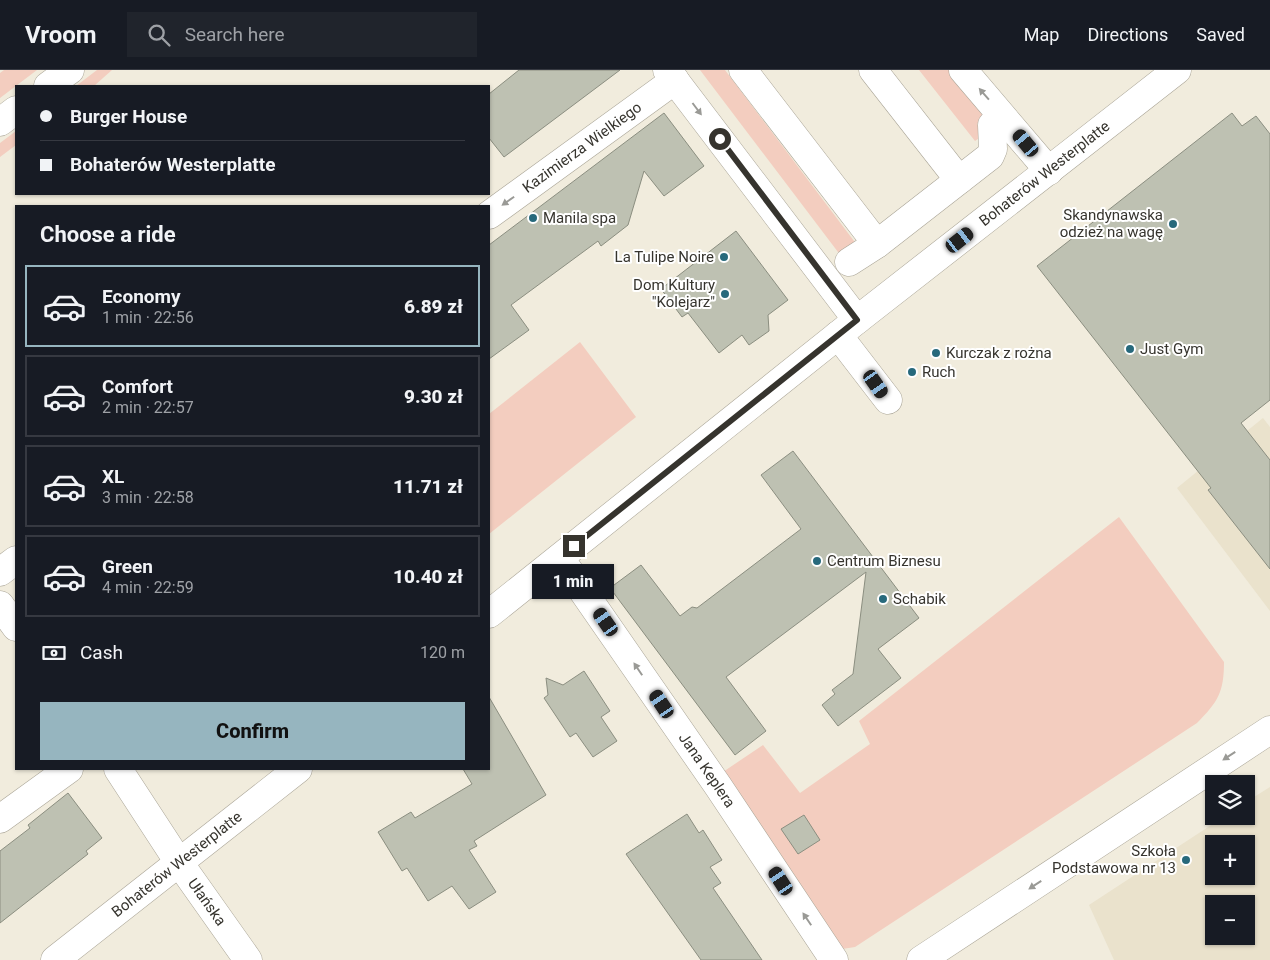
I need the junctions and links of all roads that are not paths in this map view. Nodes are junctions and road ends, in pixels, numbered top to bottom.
1 (70, 70) edge
2 (743, 70) edge
3 (873, 70) edge
4 (963, 70) edge
5 (1177, 70) edge
6 (671, 75) edge
7 (49, 85) edge
8 (15, 111) edge
9 (0, 122) edge
10 (992, 125) dead end
11 (1049, 171) junction
12 (959, 180) junction
13 (490, 214) edge
14 (877, 244) junction
15 (849, 262) dead end
16 (848, 327) junction
17 (888, 400) dead end
18 (560, 558) junction
19 (15, 561) edge
20 (0, 572) edge
21 (0, 605) edge
22 (490, 613) edge
23 (15, 626) edge
24 (1270, 730) edge
25 (68, 770) edge
26 (119, 770) edge
27 (297, 770) edge
28 (0, 819) edge
29 (178, 862) junction
30 (55, 960) edge
31 (248, 960) edge
32 (834, 960) edge
33 (921, 960) edge

1 - 7 street
2 - 14 street
3 - 12 street
11 -> 4 street
5 - 11 street, Bohaterów Westerplatte
6 -> 13 street, Kazimierza Wielkiego
6 -> 16 street
8 - 9 street
10 - 12 street
11 - 16 street, Bohaterów Westerplatte
12 - 14 street
14 - 15 street
16 - 17 street
16 - 18 street, Bohaterów Westerplatte
18 - 22 street, Bohaterów Westerplatte
32 -> 18 street, Jana Keplera
19 - 20 street
21 - 23 street
24 -> 33 street
25 - 28 street
26 - 29 street, Ułańska
27 - 29 street, Bohaterów Westerplatte
29 - 30 street, Bohaterów Westerplatte
29 - 31 street, Ułańska

